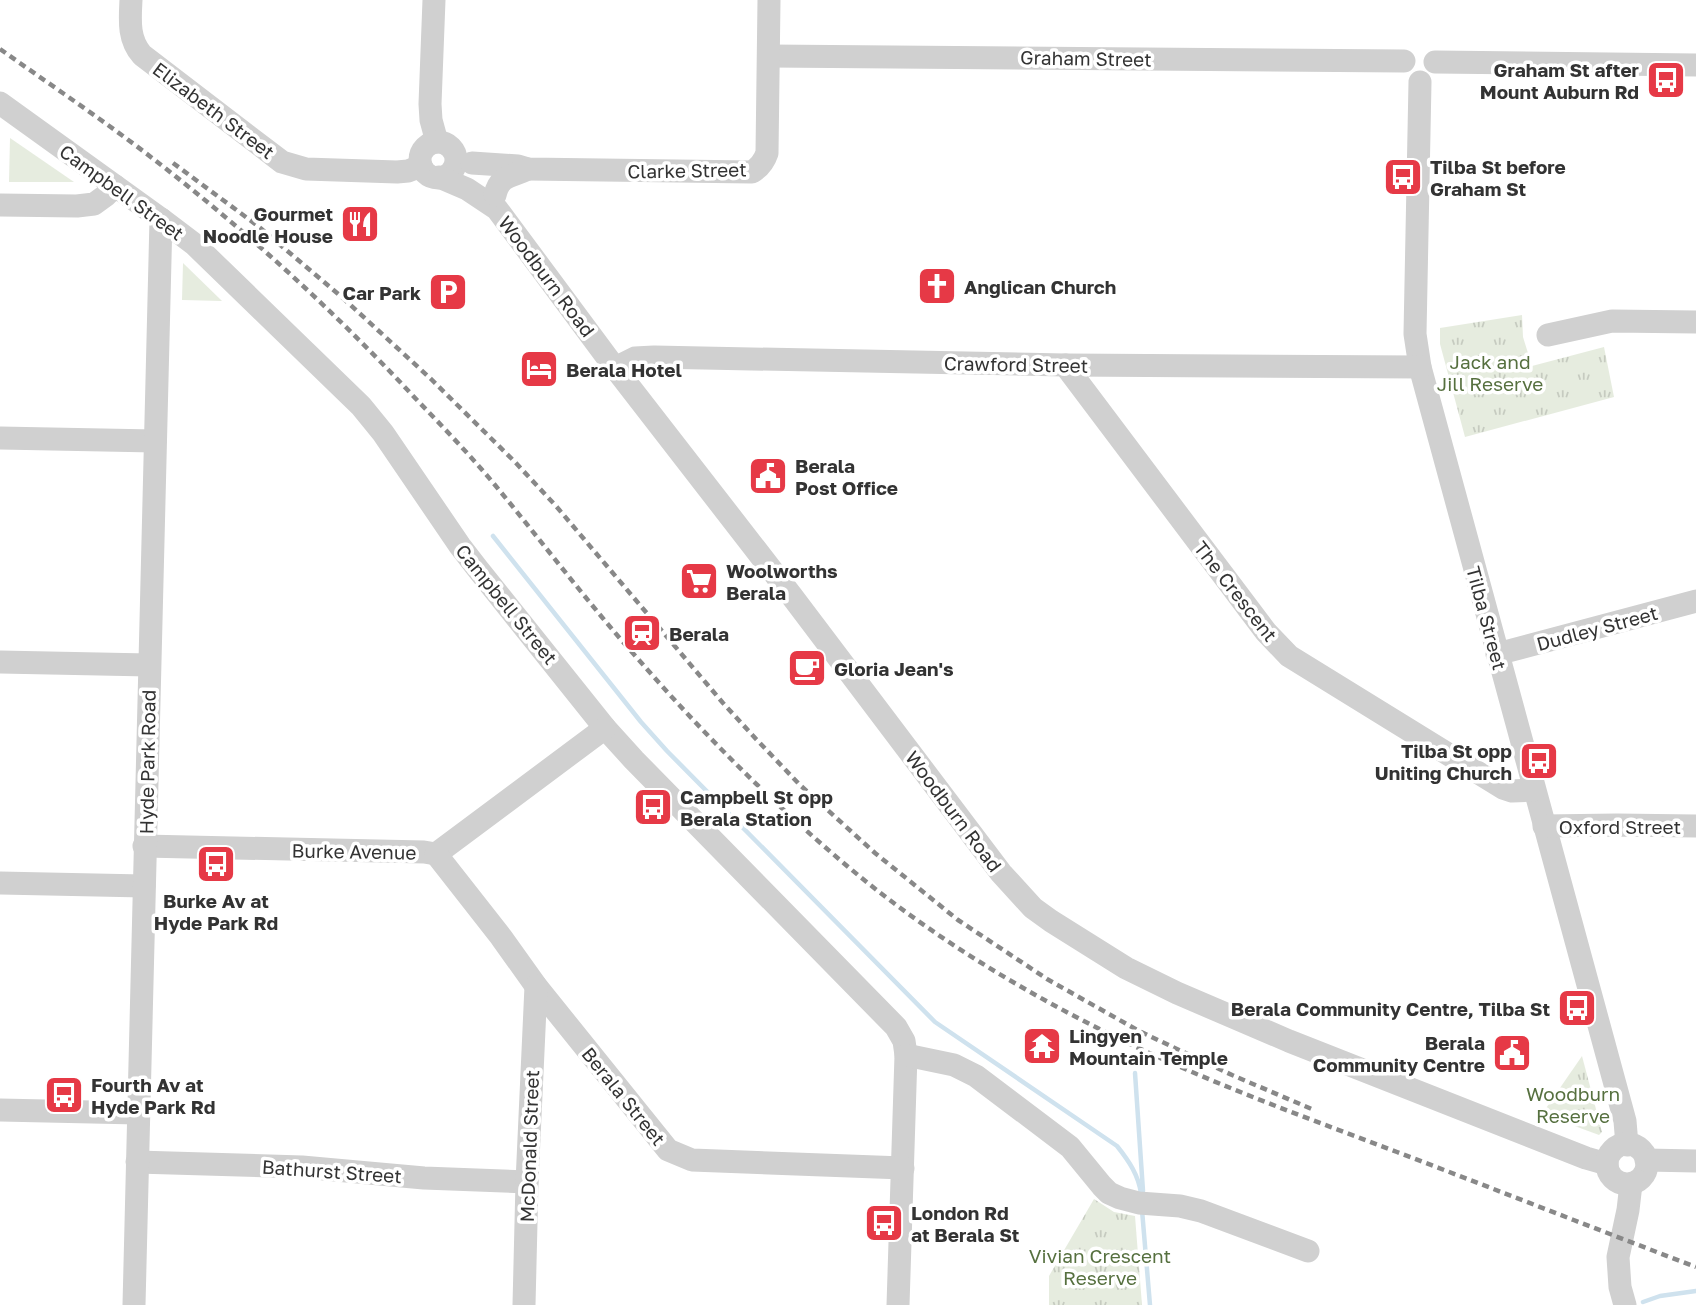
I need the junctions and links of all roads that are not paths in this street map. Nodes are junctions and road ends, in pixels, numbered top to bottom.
1 (131, 0) edge
2 (434, 0) edge
3 (769, 0) edge
4 (769, 56) junction
5 (1404, 61) junction
6 (1435, 62) junction
7 (1696, 65) edge
8 (1420, 82) junction
9 (0, 103) edge
10 (437, 142) junction
11 (464, 161) junction
12 (528, 169) junction
13 (430, 172) junction
14 (115, 186) junction
15 (496, 202) junction
16 (0, 205) edge
17 (161, 219) junction
18 (1696, 322) edge
19 (1548, 335) dead end
20 (1065, 365) junction
21 (1420, 367) junction
22 (615, 368) junction
23 (0, 438) edge
24 (155, 441) junction
25 (1696, 601) edge
26 (1497, 654) junction
27 (0, 662) edge
28 (149, 665) junction
29 (605, 728) junction
30 (1534, 790) junction
31 (1544, 826) junction
32 (1696, 826) edge
33 (145, 846) junction
34 (436, 855) junction
35 (0, 883) edge
36 (144, 886) junction
37 (536, 986) junction
38 (906, 1055) junction
39 (0, 1110) edge
40 (138, 1113) junction
41 (1627, 1144) junction
42 (1646, 1160) junction
43 (1696, 1161) edge
44 (137, 1162) junction
45 (1607, 1164) junction
46 (903, 1168) junction
47 (527, 1182) junction
48 (1631, 1184) junction
49 (1308, 1251) dead end
50 (134, 1305) edge
51 (524, 1305) edge
52 (898, 1305) edge
53 (1625, 1305) edge

1 - 13 street, Elizabeth Street
2 - 10 street
3 - 4 street, Clarke Street
4 - 5 street, Graham Street
4 - 12 street, Clarke Street
5 - 6 street
5 - 8 street
6 - 7 street
6 - 8 street
8 - 21 street, Tilba Street
9 - 14 street, Campbell Street
10 - 11 street
10 - 13 street
11 - 12 street, Clarke Street
11 - 13 street
11 - 15 street, Woodburn Road
12 - 15 street, Clarke Street
13 - 15 street, Woodburn Road
14 - 16 street
14 - 17 street, Campbell Street
15 - 22 street, Woodburn Road
17 - 24 street, Hyde Park Road
17 - 29 street, Campbell Street
18 - 19 street
20 - 21 street, Crawford Street
20 - 22 street, Crawford Street
20 - 30 street, The Crescent
21 - 26 street, Tilba Street
22 - 45 street, Woodburn Road
23 - 24 street
24 - 28 street, Hyde Park Road
25 - 26 street, Dudley Street
26 - 30 street, Tilba Street
27 - 28 street
28 - 33 street, Hyde Park Road
29 - 34 street, Burke Avenue
29 - 38 street, Campbell Street
30 - 31 street, Tilba Street
31 - 32 street, Oxford Street
31 - 41 street, Tilba Street
33 - 34 street, Burke Avenue
33 - 36 street, Hyde Park Road
34 - 37 street, Berala Street
35 - 36 street
36 - 40 street, Hyde Park Road
37 - 46 street, Berala Street
37 - 47 street, McDonald Street
38 - 46 street, Campbell Street
38 - 49 street
39 - 40 street
40 - 44 street, Hyde Park Road
41 - 42 street
41 - 45 street
42 - 43 street
42 - 48 street
44 - 47 street, Bathurst Street
44 - 50 street, Hyde Park Road
45 - 48 street
46 - 52 street, Campbell Street
47 - 51 street, McDonald Street
48 - 53 street

